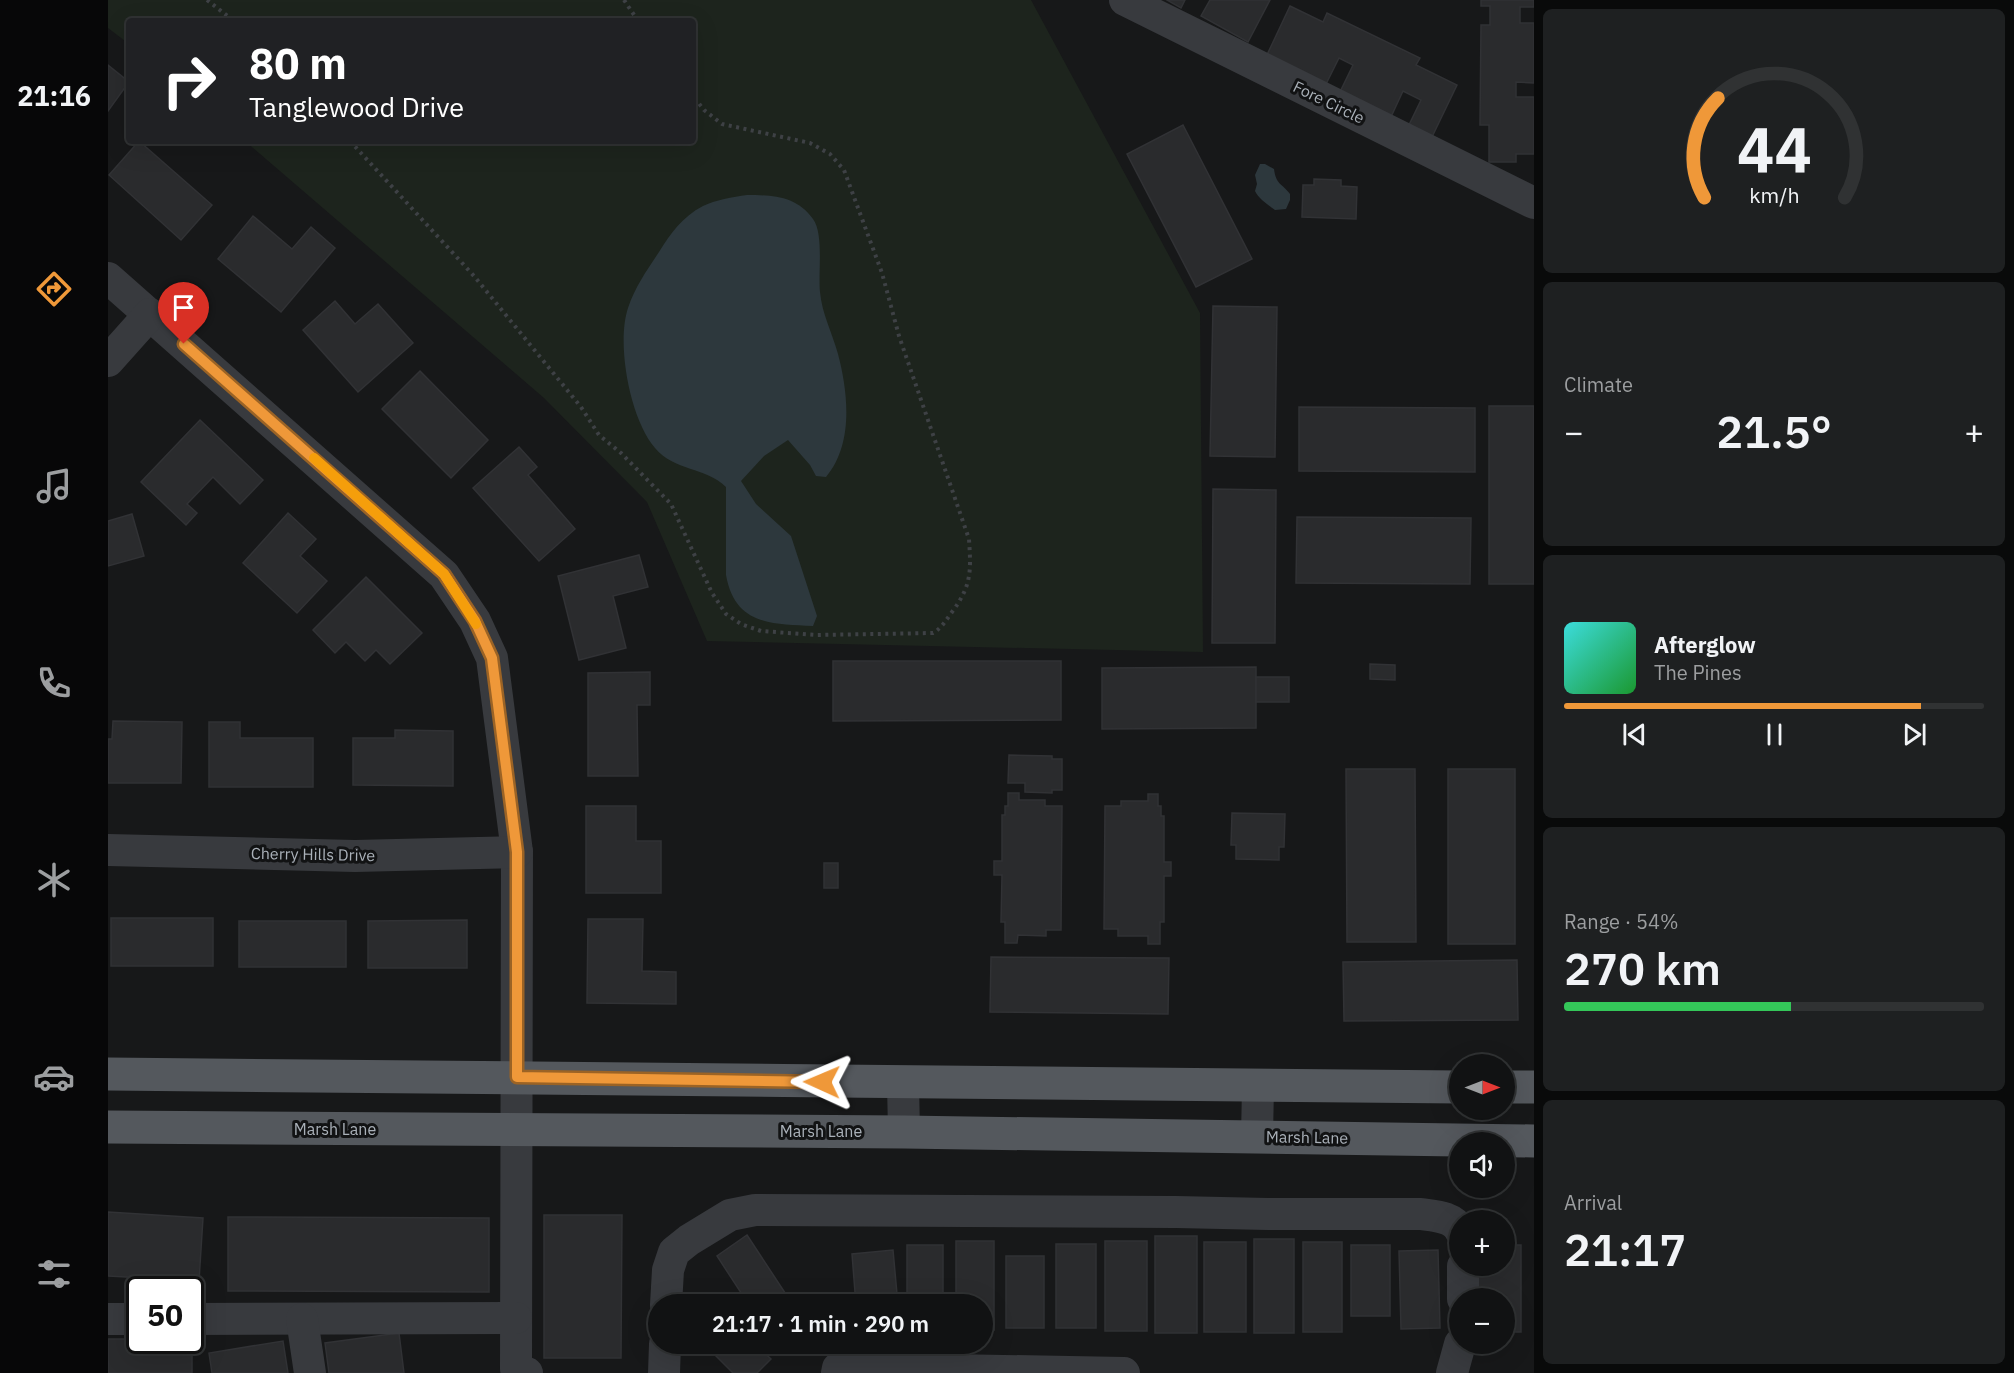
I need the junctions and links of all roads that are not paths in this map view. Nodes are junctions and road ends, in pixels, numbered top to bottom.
1 (1125, 0) edge
2 (1534, 203) edge
3 (108, 278) edge
4 (150, 314) junction
5 (108, 361) edge
6 (108, 850) edge
7 (517, 852) junction
8 (108, 1074) edge
9 (517, 1077) junction
10 (903, 1083) junction
11 (1258, 1086) junction
12 (1449, 1087) edge
13 (1515, 1087) edge
14 (1534, 1088) edge
15 (108, 1127) edge
16 (517, 1130) junction
17 (904, 1132) junction
18 (1257, 1137) junction
19 (1534, 1141) edge
20 (1449, 1220) edge
21 (667, 1294) edge
22 (516, 1318) junction
23 (108, 1319) edge
24 (126, 1319) edge
25 (204, 1319) edge
26 (302, 1319) junction
27 (665, 1354) edge
28 (1457, 1354) edge
29 (837, 1371) edge
30 (993, 1372) edge
31 (310, 1373) edge
32 (527, 1373) edge
33 (664, 1373) edge
34 (1124, 1373) edge
35 (1452, 1373) edge

1 - 2 street, Fore Circle
3 - 4 street
4 - 5 street
4 - 7 street
6 - 7 street, Cherry Hills Drive
7 - 9 street
8 - 9 main road
9 - 10 main road
9 - 16 street
10 - 11 main road
10 - 17 street
11 - 12 main road
11 - 18 street
13 - 14 main road
15 - 16 main road, Marsh Lane
16 - 17 main road, Marsh Lane
16 - 22 street
17 - 18 main road, Marsh Lane
18 - 19 main road, Marsh Lane
20 - 21 street
22 - 26 street
22 - 32 street
23 - 24 street
25 - 26 street
26 - 31 street
27 - 33 street
28 - 35 street
29 - 30 street
30 - 34 street

